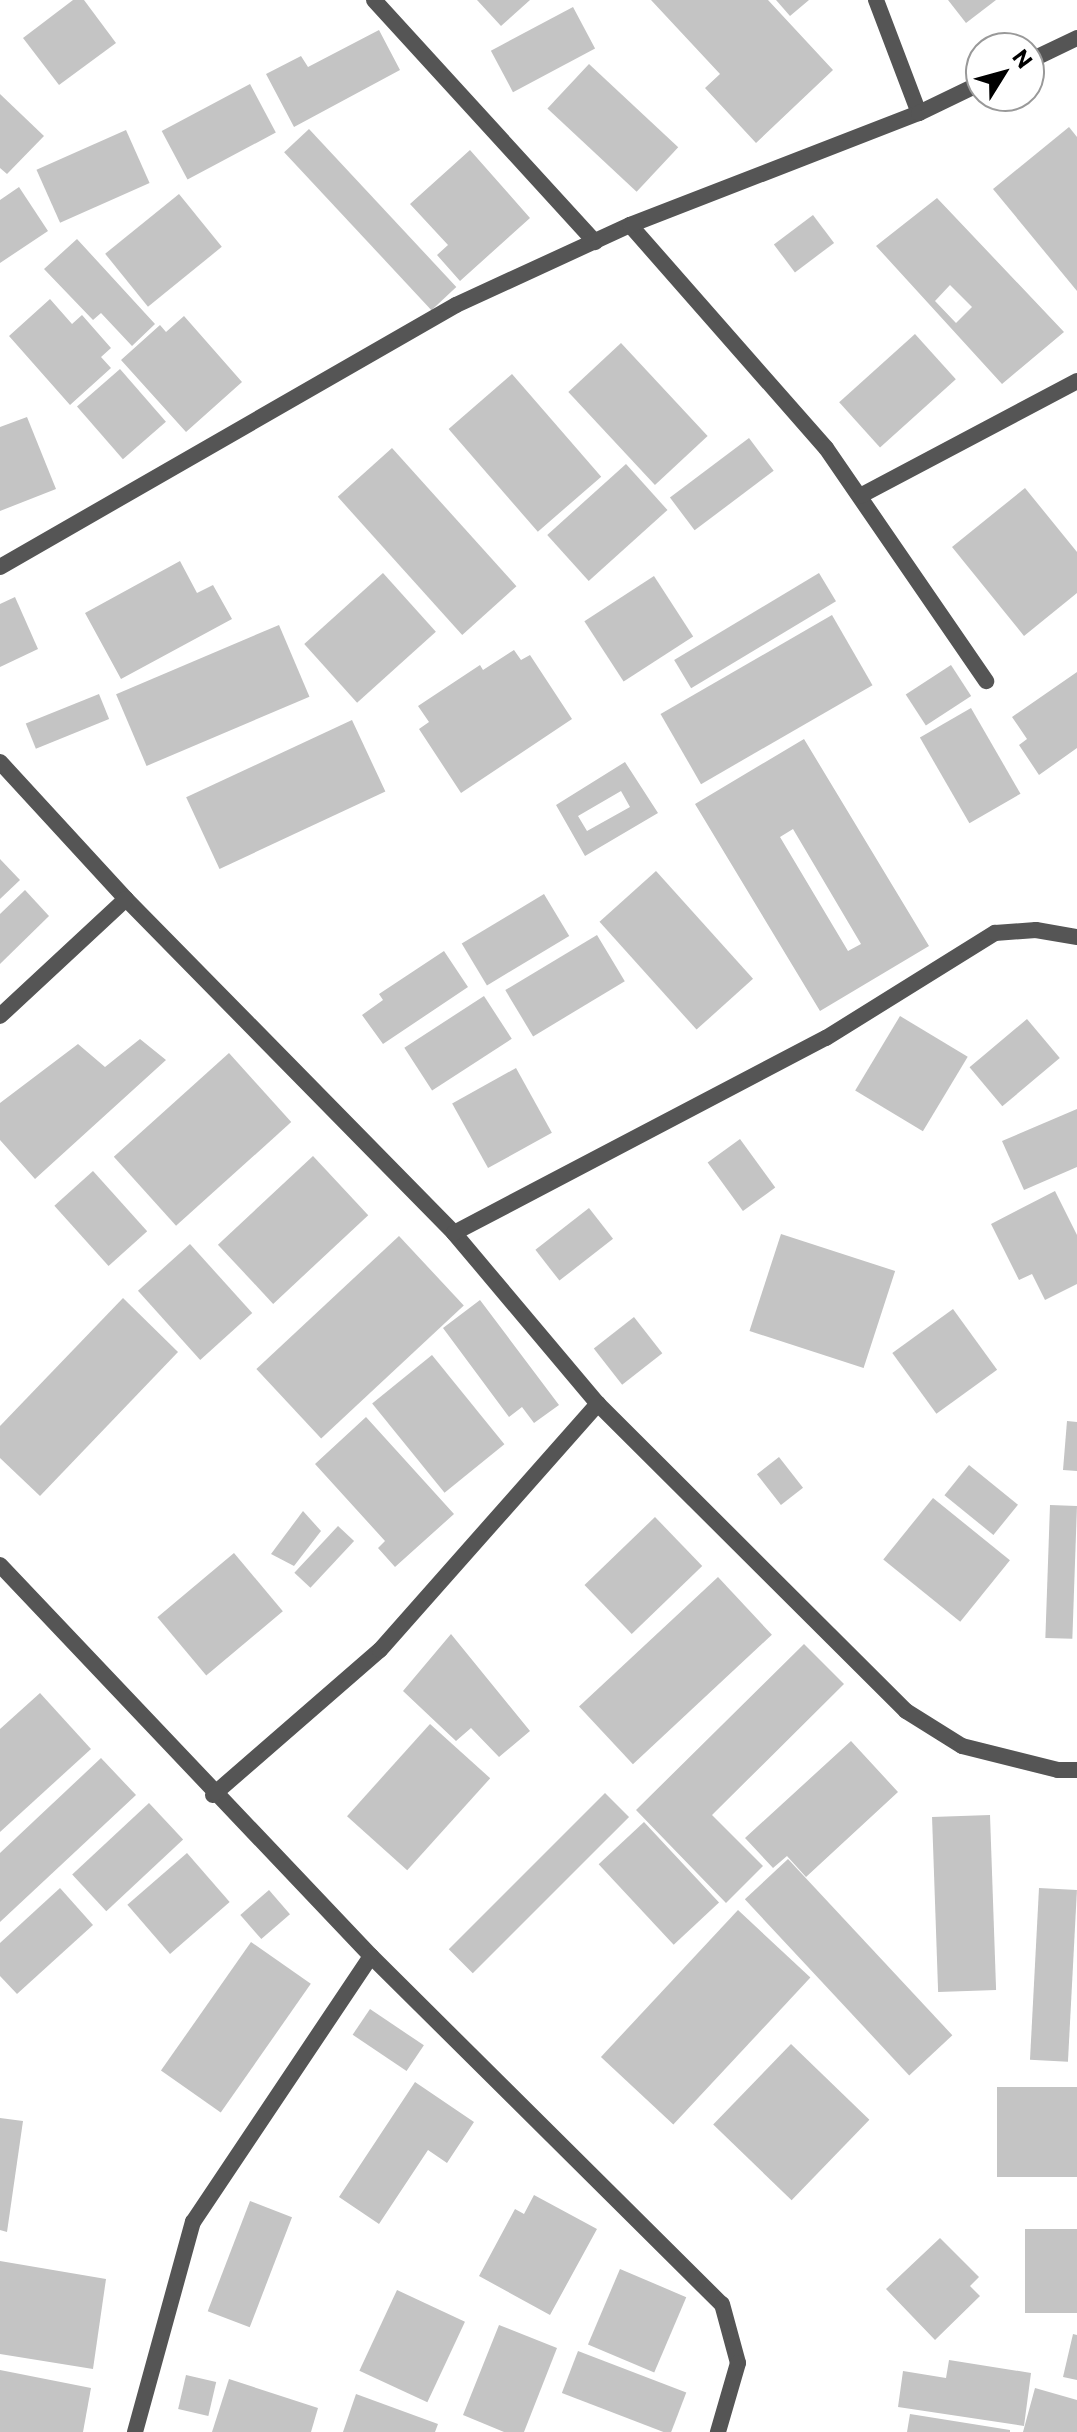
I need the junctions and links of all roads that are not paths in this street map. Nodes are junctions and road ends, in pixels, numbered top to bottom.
1 (374, 0) edge
2 (876, 0) edge
3 (1077, 38) edge
4 (1045, 53) edge
5 (965, 91) edge
6 (919, 113) junction
7 (630, 225) junction
8 (595, 242) junction
9 (1077, 381) edge
10 (860, 496) junction
11 (0, 567) edge
12 (986, 681) dead end
13 (0, 762) edge
14 (126, 899) junction
15 (1077, 937) edge
16 (0, 1016) edge
17 (454, 1233) junction
18 (598, 1404) junction
19 (0, 1565) edge
20 (1077, 1770) edge
21 (213, 1795) junction
22 (371, 1956) junction
23 (135, 2432) edge
24 (718, 2432) edge

1 - 8 street
2 - 6 street
3 - 4 street
5 - 6 street
6 - 7 street
7 - 8 street
7 - 10 street
8 - 11 street
9 - 10 street
10 - 12 street
13 - 14 street
14 - 16 street
14 - 17 street
15 - 17 street
17 - 18 street
18 - 20 street
18 - 21 street
19 - 21 street
21 - 22 street
22 - 23 street
22 - 24 street

